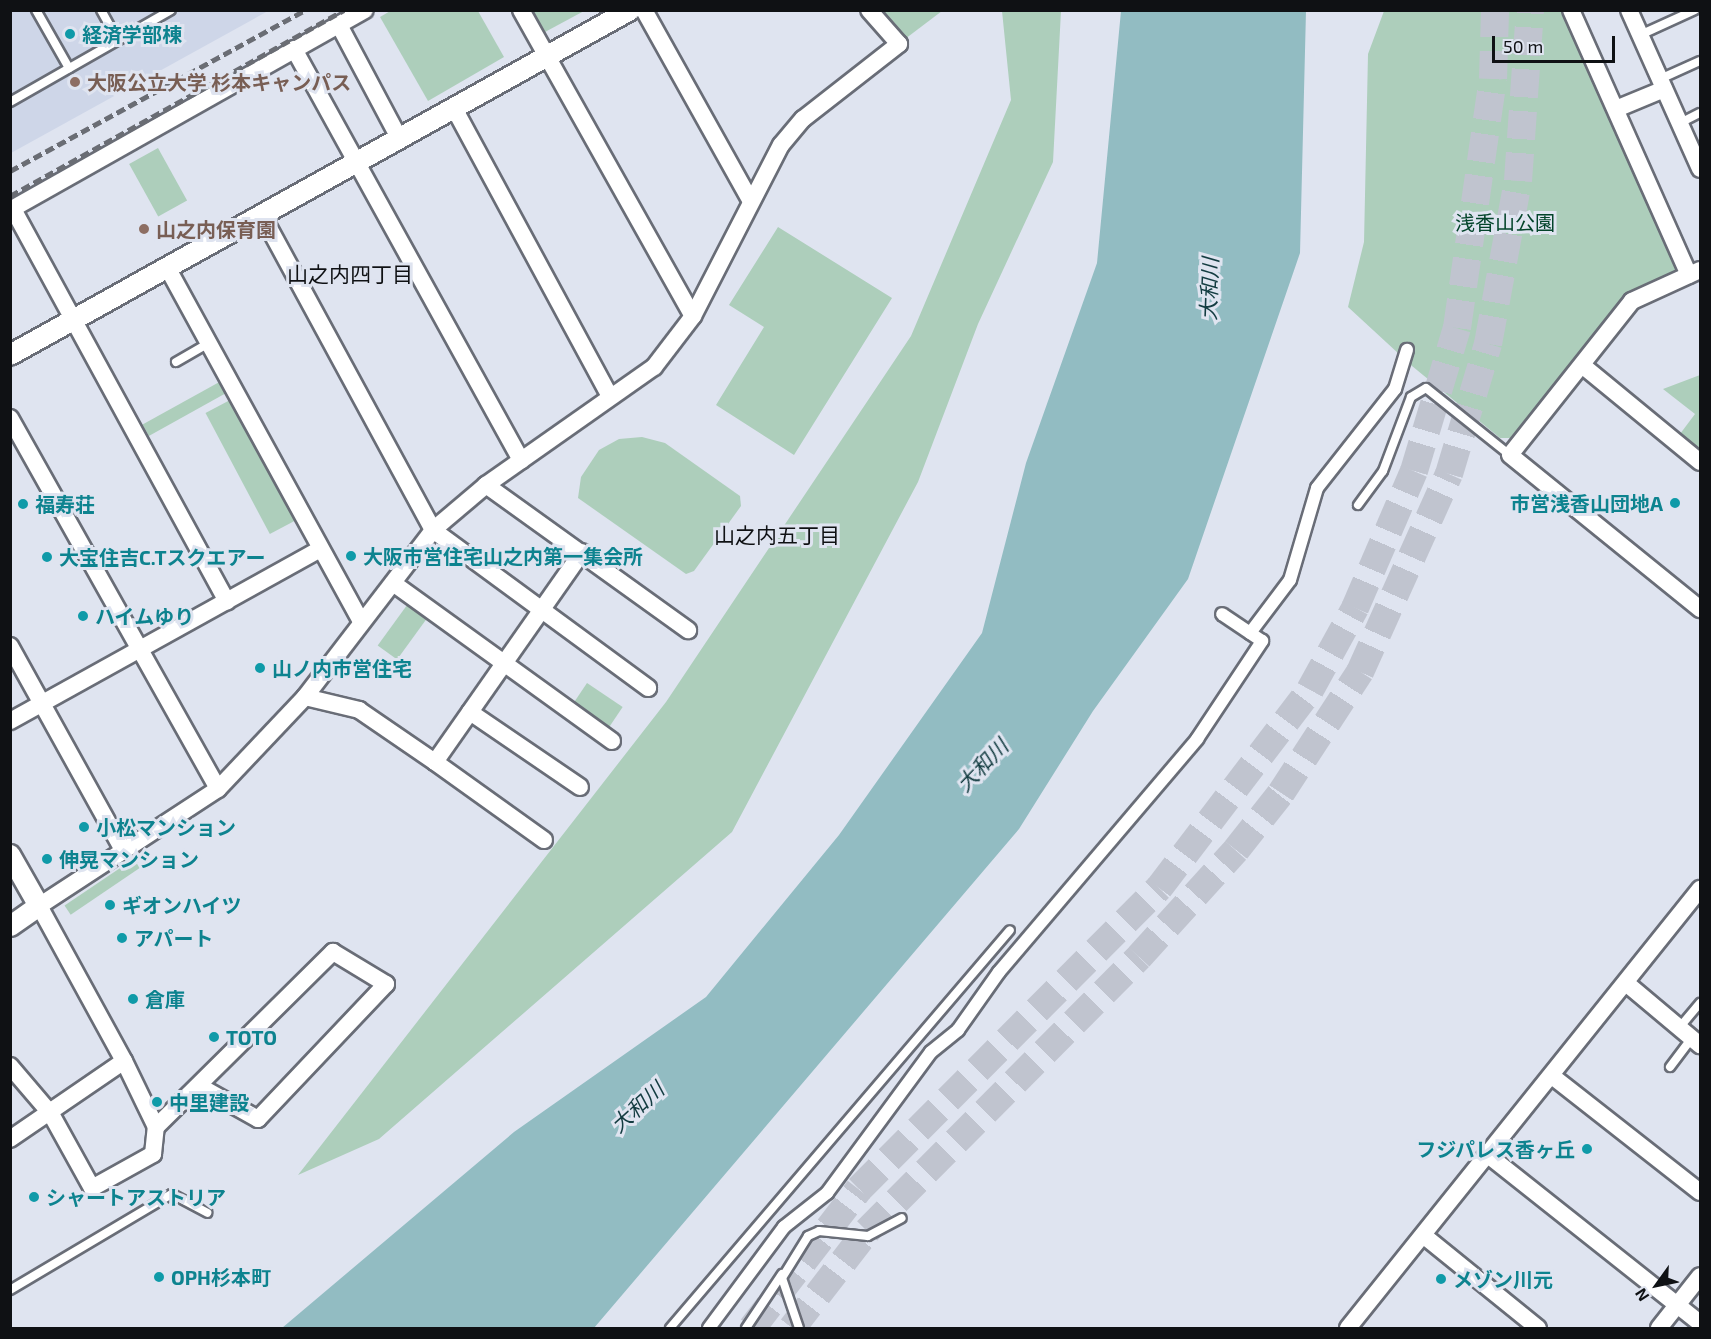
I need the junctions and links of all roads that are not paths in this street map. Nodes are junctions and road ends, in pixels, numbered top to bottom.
1 (36, 10) edge
2 (101, 10) edge
3 (171, 10) edge
4 (365, 10) edge
5 (521, 10) edge
6 (630, 10) edge
7 (644, 10) edge
8 (869, 10) edge
9 (1570, 10) edge
10 (1629, 10) edge
11 (1695, 10) edge
12 (339, 25) junction
13 (1640, 35) junction
14 (118, 41) junction
15 (294, 49) junction
16 (547, 57) junction
17 (1701, 61) edge
18 (69, 68) junction
19 (1662, 84) junction
20 (10, 102) edge
21 (454, 108) junction
22 (1616, 109) junction
23 (1701, 113) edge
24 (1680, 123) junction
25 (399, 138) junction
26 (355, 163) junction
27 (1700, 165) edge
28 (750, 200) junction
29 (12, 210) edge
30 (262, 215) junction
31 (167, 267) junction
32 (1695, 273) edge
33 (693, 316) junction
34 (76, 319) junction
35 (209, 343) junction
36 (1407, 350) dead end
37 (10, 355) edge
38 (176, 362) dead end
39 (1582, 365) junction
40 (610, 396) junction
41 (10, 418) edge
42 (1510, 455) junction
43 (521, 461) junction
44 (1701, 462) edge
45 (486, 485) junction
46 (1358, 506) dead end
47 (433, 530) junction
48 (318, 549) junction
49 (582, 552) junction
50 (393, 583) junction
51 (227, 601) junction
52 (1701, 609) edge
53 (541, 611) junction
54 (1222, 614) dead end
55 (361, 621) junction
56 (687, 630) dead end
57 (1250, 633) junction
58 (10, 645) edge
59 (138, 650) junction
60 (501, 664) junction
61 (648, 688) dead end
62 (305, 697) junction
63 (42, 704) junction
64 (470, 712) junction
65 (10, 721) edge
66 (612, 741) dead end
67 (435, 762) junction
68 (580, 787) dead end
69 (218, 789) junction
70 (544, 840) dead end
71 (123, 850) junction
72 (10, 855) edge
73 (1701, 889) edge
74 (39, 906) junction
75 (10, 926) edge
76 (1010, 930) dead end
77 (1626, 983) junction
78 (1701, 1003) edge
79 (1691, 1037) edge
80 (124, 1060) junction
81 (10, 1066) edge
82 (1670, 1066) dead end
83 (1552, 1076) junction
84 (199, 1086) junction
85 (51, 1114) junction
86 (156, 1127) junction
87 (10, 1139) edge
88 (1488, 1155) junction
89 (1701, 1192) edge
90 (207, 1213) dead end
91 (902, 1218) dead end
92 (1423, 1235) junction
93 (782, 1273) junction
94 (1701, 1276) edge
95 (10, 1290) edge
96 (1678, 1305) junction
97 (1701, 1323) edge
98 (1352, 1327) edge
99 (670, 1329) edge
100 (709, 1329) edge
101 (746, 1329) edge
102 (799, 1329) edge
103 (1538, 1329) edge
104 (1659, 1329) edge

1 - 18 lane
2 - 14 lane
3 - 14 lane
4 - 12 street
5 - 16 street
6 - 16 street
7 - 28 street
8 - 28 street
9 - 22 street
10 - 13 street
11 - 13 lane
12 - 15 street
12 - 25 street
13 - 19 street
14 - 18 lane
15 - 26 street
15 - 29 street
16 - 21 street
16 - 33 street
17 - 19 lane
18 - 20 lane
19 - 22 street
19 - 24 street
21 - 25 street
21 - 40 street
22 - 32 street
23 - 24 lane
24 - 27 street
25 - 26 street
26 - 30 street
26 - 43 street
28 - 33 street
29 - 34 street
30 - 31 street
30 - 47 street
31 - 34 street
31 - 35 street
32 - 39 street
33 - 40 street
34 - 37 street
34 - 51 street
35 - 38 lane
35 - 48 street
36 - 57 street
39 - 42 street
39 - 44 street
40 - 43 street
41 - 59 street
42 - 46 lane
42 - 52 street
43 - 45 street
45 - 47 street
45 - 49 street
47 - 50 street
47 - 53 street
48 - 51 street
48 - 55 street
49 - 53 street
49 - 56 street
50 - 55 street
50 - 60 street
51 - 59 street
53 - 60 street
53 - 61 street
54 - 57 street
55 - 62 street
57 - 100 street
58 - 63 street
59 - 63 street
59 - 69 street
60 - 64 street
60 - 66 street
62 - 67 street
62 - 69 street
63 - 65 street
63 - 71 street
64 - 67 street
64 - 68 street
67 - 70 street
69 - 71 street
71 - 74 street
72 - 74 street
73 - 77 street
74 - 75 street
74 - 80 street
76 - 99 lane
77 - 79 street
77 - 83 street
78 - 79 lane
79 - 82 lane
80 - 85 street
80 - 86 street
81 - 85 street
83 - 88 street
83 - 89 street
84 - 84 street
84 - 86 street
85 - 86 street
85 - 87 street
88 - 92 street
88 - 96 street
90 - 95 lane
91 - 93 lane
92 - 98 street
92 - 103 street
93 - 101 lane
93 - 102 lane
94 - 96 street
96 - 97 street
96 - 104 street

